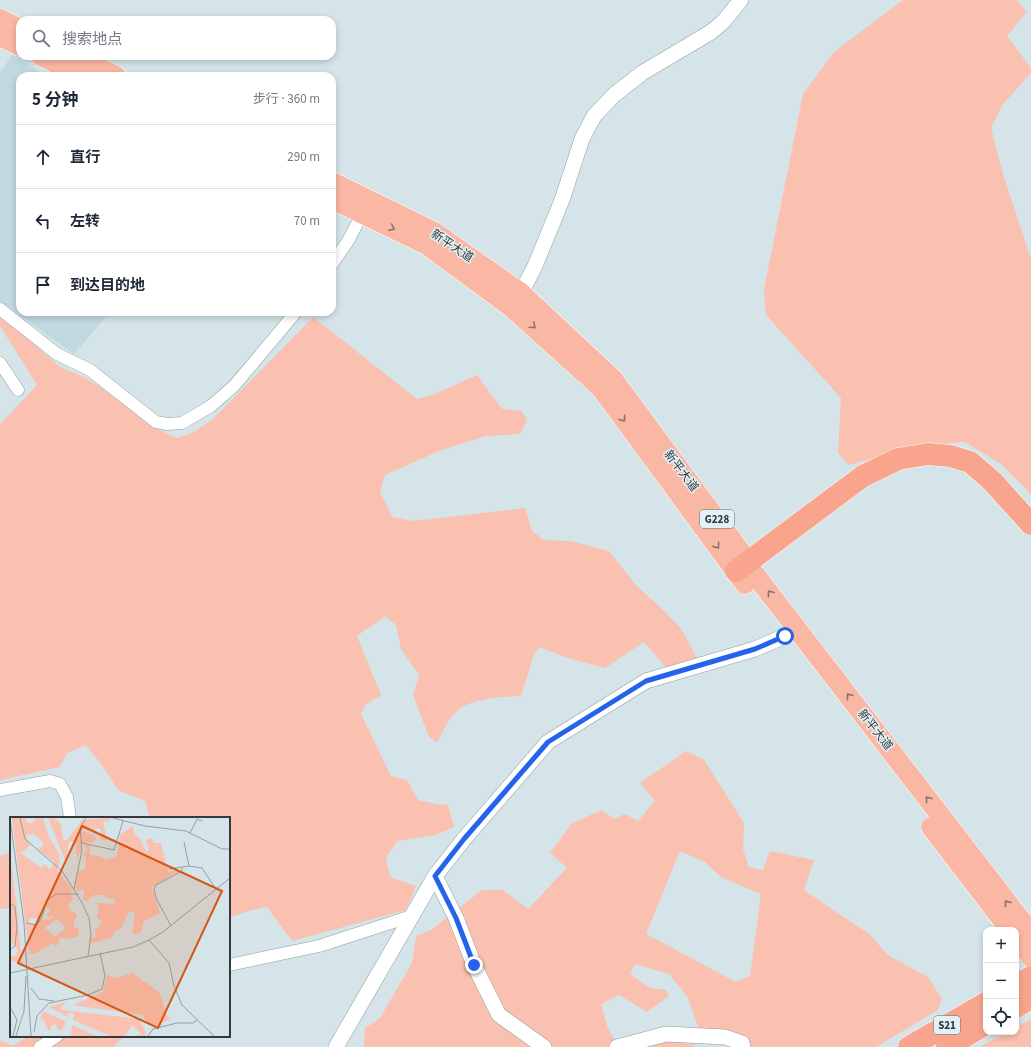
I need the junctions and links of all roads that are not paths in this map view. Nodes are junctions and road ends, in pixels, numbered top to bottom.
1 (741, 0) edge
2 (0, 19) edge
3 (9, 40) edge
4 (49, 60) edge
5 (83, 60) edge
6 (74, 72) edge
7 (108, 72) edge
8 (336, 184) edge
9 (336, 201) edge
10 (362, 214) junction
11 (336, 258) edge
12 (516, 300) junction
13 (0, 309) edge
14 (293, 316) edge
15 (0, 363) edge
16 (18, 390) dead end
17 (1031, 524) edge
18 (1031, 536) edge
19 (745, 572) junction
20 (785, 636) junction
21 (0, 790) edge
22 (70, 817) edge
23 (435, 876) junction
24 (412, 916) junction
25 (1008, 927) edge
26 (1031, 934) edge
27 (1019, 941) edge
28 (1031, 957) edge
29 (230, 965) edge
30 (1031, 977) edge
31 (1022, 998) edge
32 (983, 1005) edge
33 (983, 1026) edge
34 (55, 1037) edge
35 (40, 1047) edge
36 (336, 1047) edge
37 (544, 1047) edge
38 (617, 1047) edge
39 (743, 1047) edge
40 (909, 1047) edge
41 (947, 1047) edge

1 - 12 street
2 - 3 highway
4 - 6 highway
5 - 7 highway
8 - 12 highway, 新平大道 / G228
9 - 10 highway, 新平大道 / G228
10 - 11 street
10 -> 12 highway, 新平大道 / G228
12 - 19 highway, 新平大道 / G228
13 - 14 street
15 - 16 street
17 - 19 highway
18 - 19 highway
19 - 20 highway, 新平大道 / G228
26 -> 19 highway, 新平大道 / G228
20 - 23 street
20 - 25 highway, 新平大道 / G228
21 - 22 street
23 - 24 street
23 - 37 street
24 - 29 street
24 - 36 street
27 - 28 highway
30 - 31 highway
32 - 40 highway, S21
33 - 41 highway, S21
34 - 35 street
38 - 39 street

